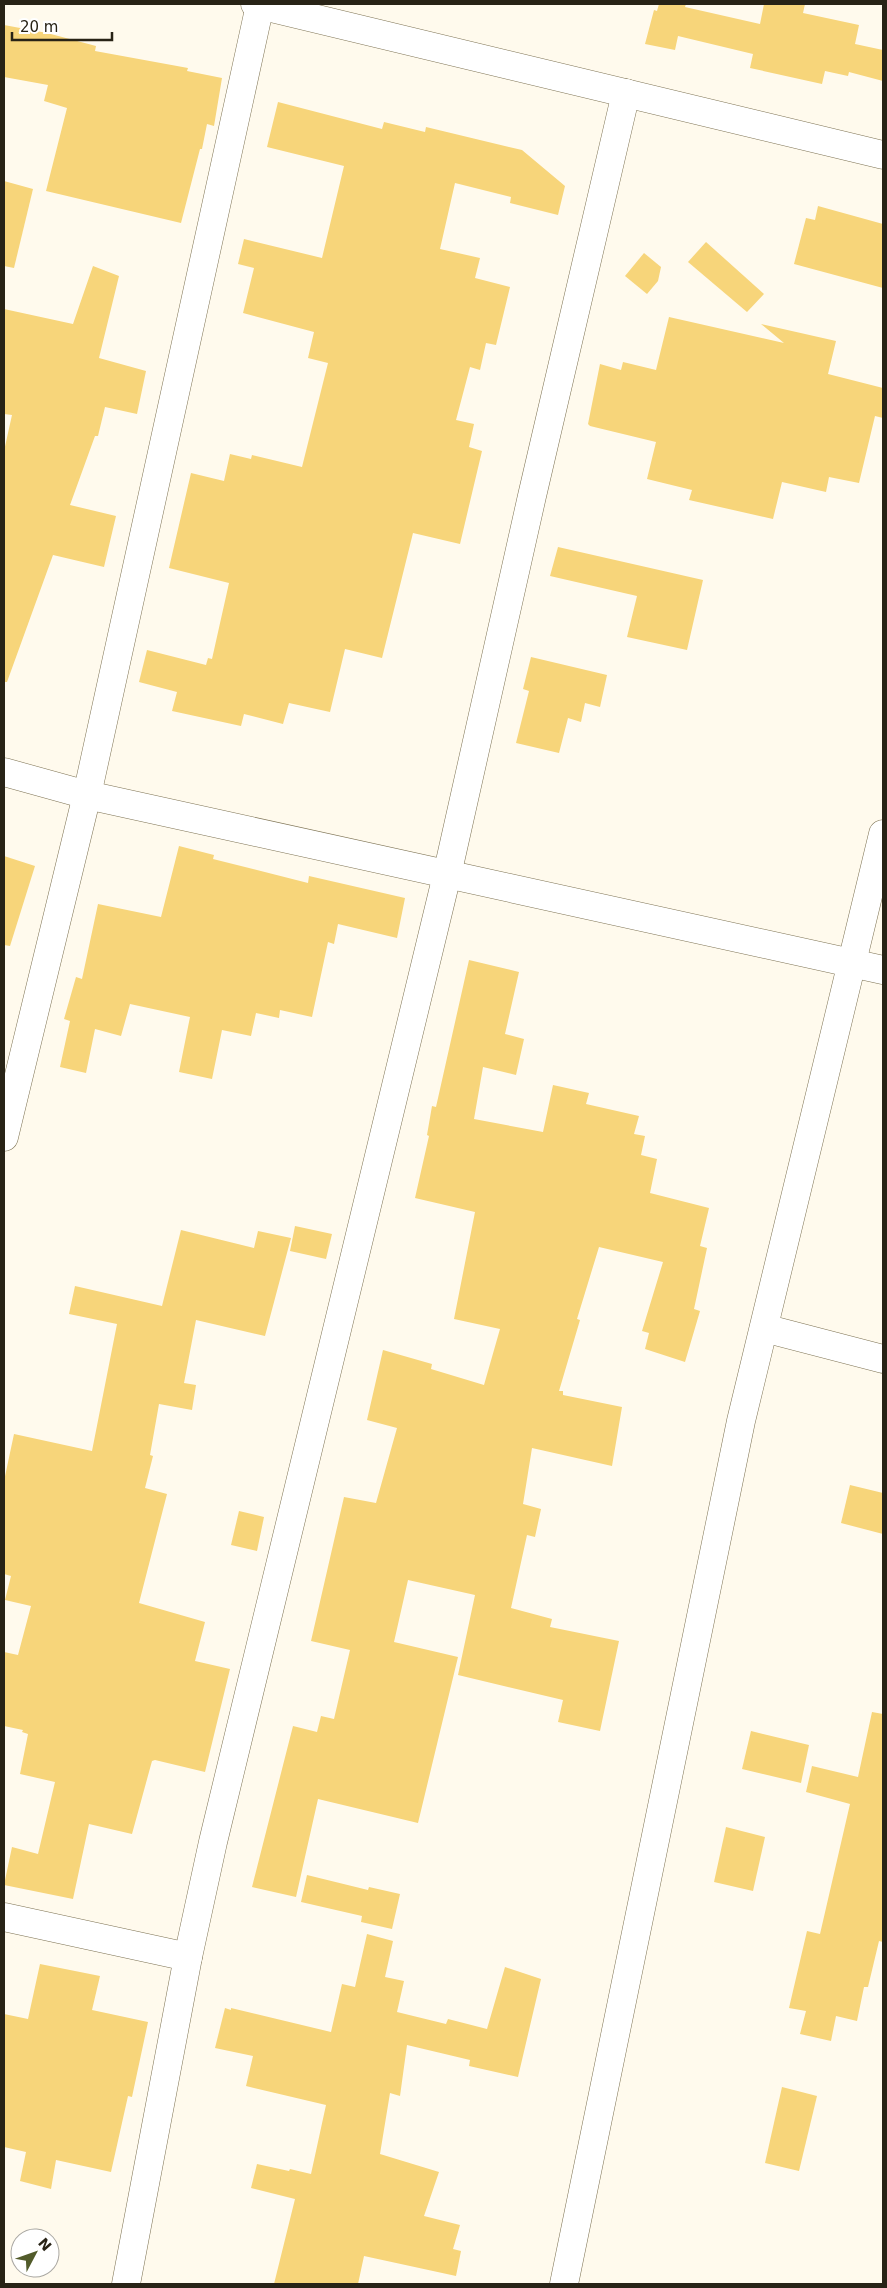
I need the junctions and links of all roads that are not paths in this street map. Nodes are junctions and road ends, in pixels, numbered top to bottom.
1 (258, 4) edge
2 (332, 13) edge
3 (626, 94) junction
4 (883, 154) edge
5 (4, 772) edge
6 (87, 795) junction
7 (883, 834) edge
8 (447, 875) junction
9 (852, 962) junction
10 (883, 970) edge
11 (4, 1137) edge
12 (764, 1328) junction
13 (883, 1360) edge
14 (4, 1917) edge
15 (188, 1957) junction
16 (126, 2284) edge
17 (564, 2284) edge

1 - 2 street
1 - 6 street
2 - 3 street
3 - 4 street
3 - 8 street
5 - 6 street
6 - 8 street
6 - 11 street
7 - 9 street
8 - 9 street
8 - 15 street
9 - 10 street
9 - 12 street
12 - 13 street
12 - 17 street
14 - 15 street
15 - 16 street

